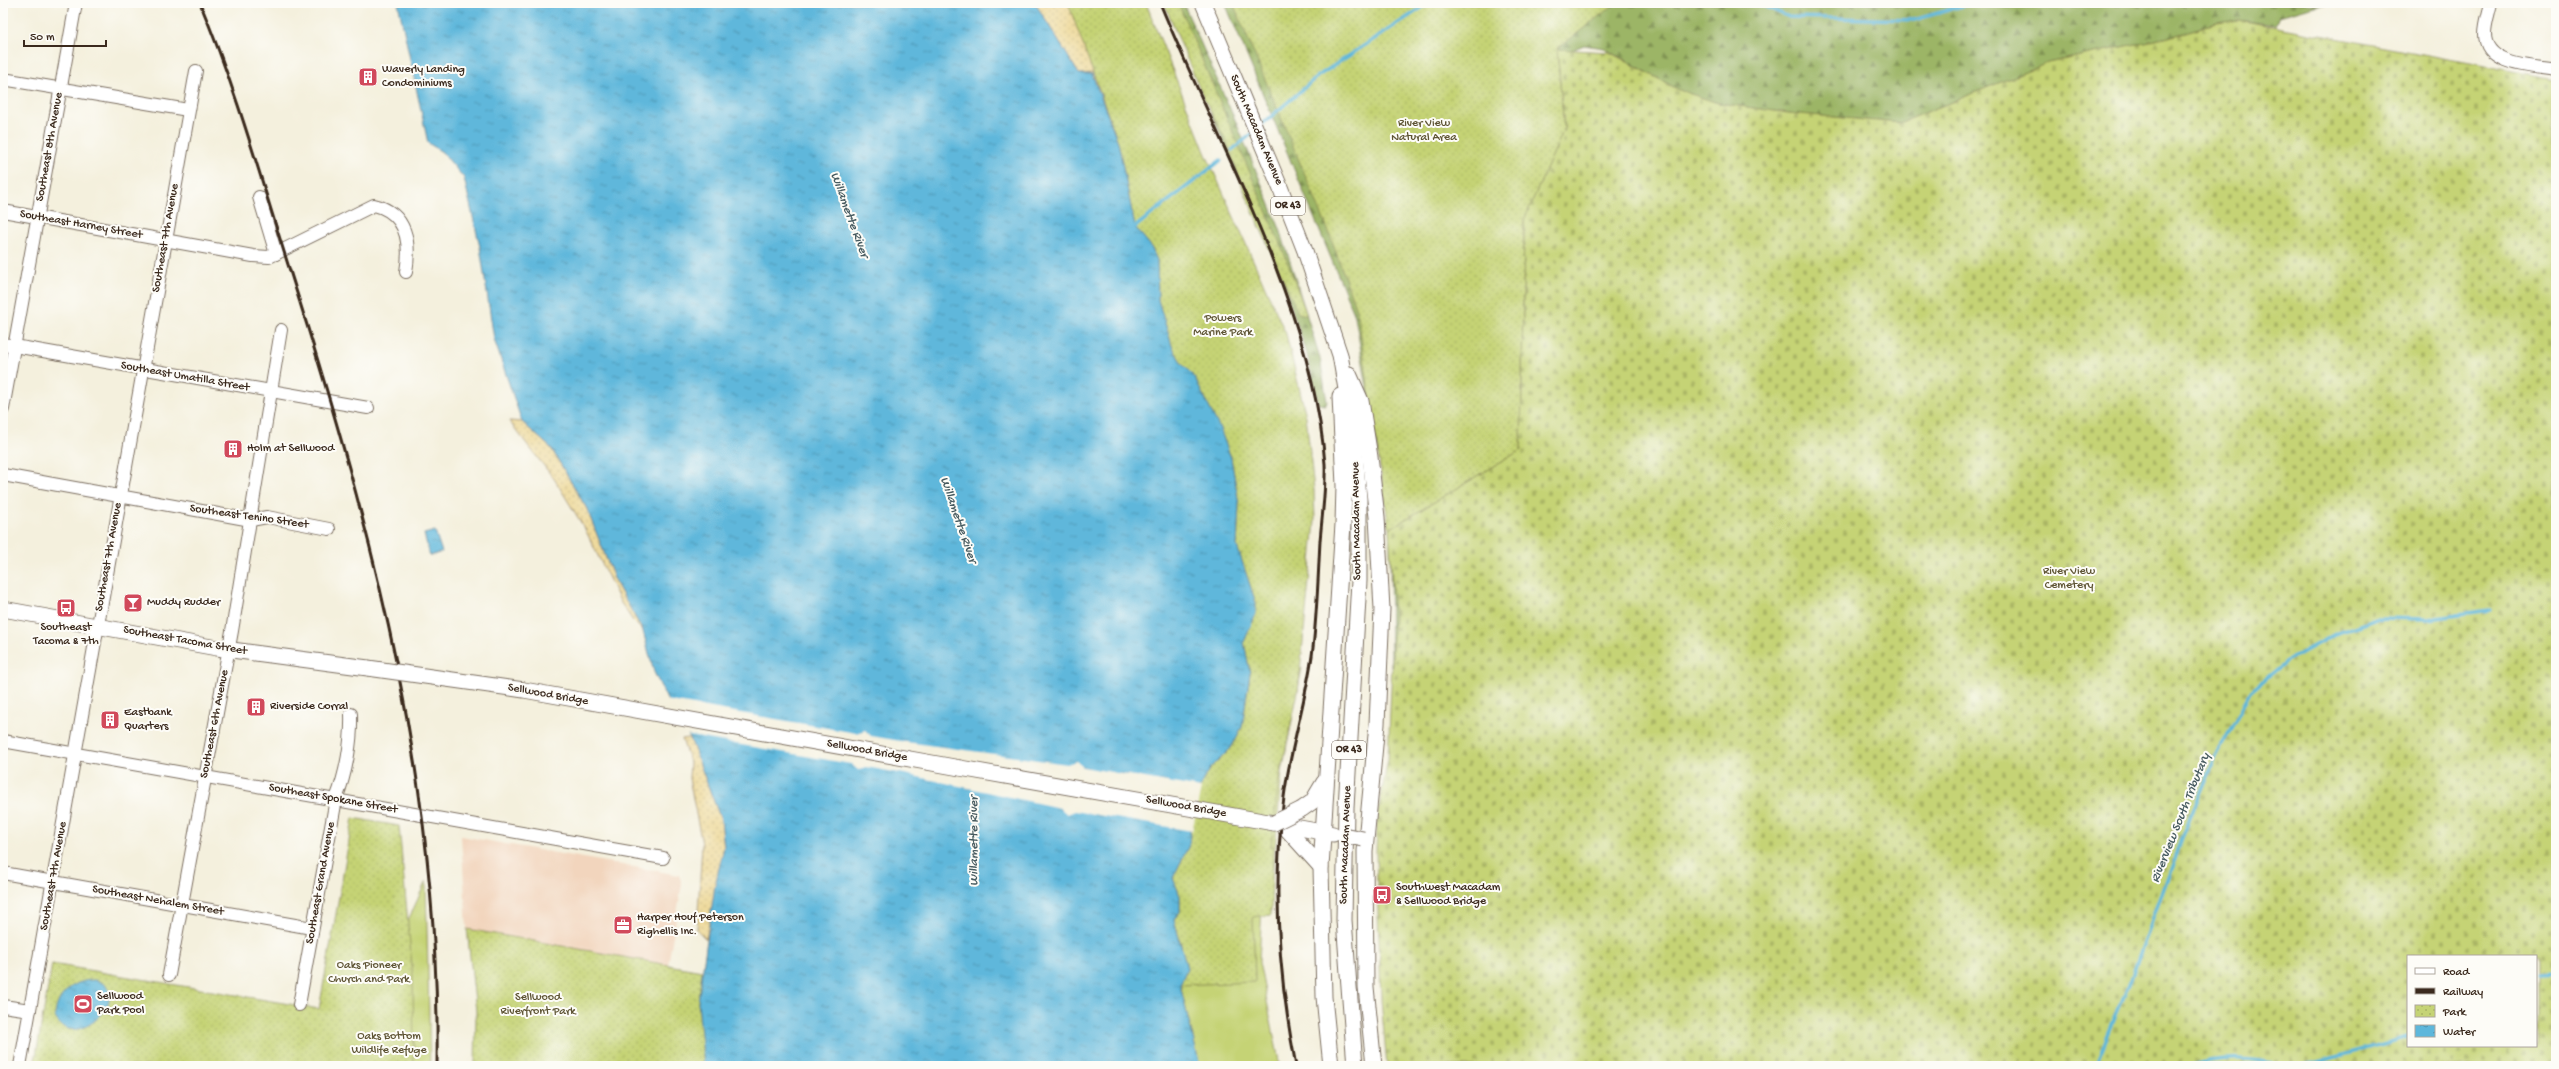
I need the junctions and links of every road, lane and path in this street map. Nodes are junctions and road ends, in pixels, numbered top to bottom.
1 (76, 3) edge
2 (1202, 3) edge
3 (2491, 3) edge
4 (2556, 70) edge
5 (196, 72) dead end
6 (3, 79) edge
7 (60, 89) junction
8 (188, 110) junction
9 (258, 197) dead end
10 (3, 211) edge
11 (37, 217) junction
12 (166, 240) junction
13 (276, 254) junction
14 (406, 272) dead end
15 (281, 330) dead end
16 (8, 345) edge
17 (1340, 355) junction
18 (144, 370) junction
19 (271, 391) junction
20 (368, 408) dead end
21 (3, 409) edge
22 (3, 475) edge
23 (120, 497) junction
24 (251, 520) junction
25 (329, 529) dead end
26 (3, 609) edge
27 (97, 626) junction
28 (229, 650) junction
29 (368, 668) joint
30 (352, 714) dead end
31 (3, 741) edge
32 (75, 753) junction
33 (205, 776) junction
34 (1324, 782) junction
35 (336, 799) junction
36 (1279, 824) junction
37 (1324, 832) junction
38 (1364, 839) junction
39 (663, 858) dead end
40 (1320, 867) junction
41 (3, 873) edge
42 (53, 882) junction
43 (181, 904) junction
44 (312, 928) junction
45 (169, 976) dead end
46 (299, 1005) dead end
47 (3, 1006) edge
48 (30, 1010) junction
49 (20, 1066) edge
50 (1331, 1066) edge
51 (1355, 1066) edge
52 (1374, 1066) edge

1 - 7 street, Southeast 8th Avenue
2 - 17 main road, South Macadam Avenue / OR 43
3 - 4 street
5 - 8 street, Southeast 7th Avenue
6 - 7 street
7 - 8 street
7 - 11 street, Southeast 8th Avenue
8 - 12 street, Southeast 7th Avenue
9 - 13 street
10 - 11 street, Southeast Harney Street
11 - 12 street, Southeast Harney Street
11 - 16 street, Southeast 8th Avenue
12 - 13 street, Southeast Harney Street
12 - 18 street, Southeast 7th Avenue
13 - 14 street, Southeast Harney Street
15 - 19 street, Southeast 6th Avenue
16 - 18 street, Southeast Umatilla Street
16 - 21 street, Southeast 8th Avenue
17 - 34 main road
17 - 38 main road
17 - 51 main road, South Macadam Avenue / OR 43
18 - 19 street, Southeast Umatilla Street
18 - 23 street, Southeast 7th Avenue
19 - 20 street, Southeast Umatilla Street
19 - 24 street, Southeast 6th Avenue
22 - 23 street, Southeast Tenino Street
23 - 24 street, Southeast Tenino Street
23 - 27 street, Southeast 7th Avenue
24 - 25 street, Southeast Tenino Street
24 - 28 street, Southeast 6th Avenue
26 - 27 main road, Southeast Tacoma Street
27 - 28 main road, Southeast Tacoma Street
27 - 32 street, Southeast 7th Avenue
28 - 29 main road, Southeast Tacoma Street
28 - 33 street, Southeast 6th Avenue
29 - 36 main road, Sellwood Bridge, bridge
30 - 35 street, Southeast Grand Avenue
31 - 32 street, Southeast Spokane Street
32 - 33 street, Southeast Spokane Street
32 - 42 street, Southeast 7th Avenue
33 - 35 street, Southeast Spokane Street
33 - 43 street, Southeast 6th Avenue
34 - 36 main road, bridge
34 - 37 main road
35 - 39 street, Southeast Spokane Street
35 - 44 street, Southeast Grand Avenue
36 - 37 main road, Sellwood Bridge
36 - 40 main road
37 - 38 main road, Sellwood Bridge, bridge
37 - 40 main road
38 - 52 main road
40 - 50 main road
41 - 42 street, Southeast Nehalem Street
42 - 43 street, Southeast Nehalem Street
42 - 48 street, Southeast 7th Avenue
43 - 44 street, Southeast Nehalem Street
43 - 45 street, Southeast 6th Avenue
44 - 46 street, Southeast Grand Avenue
47 - 48 street
48 - 49 street, Southeast 7th Avenue

